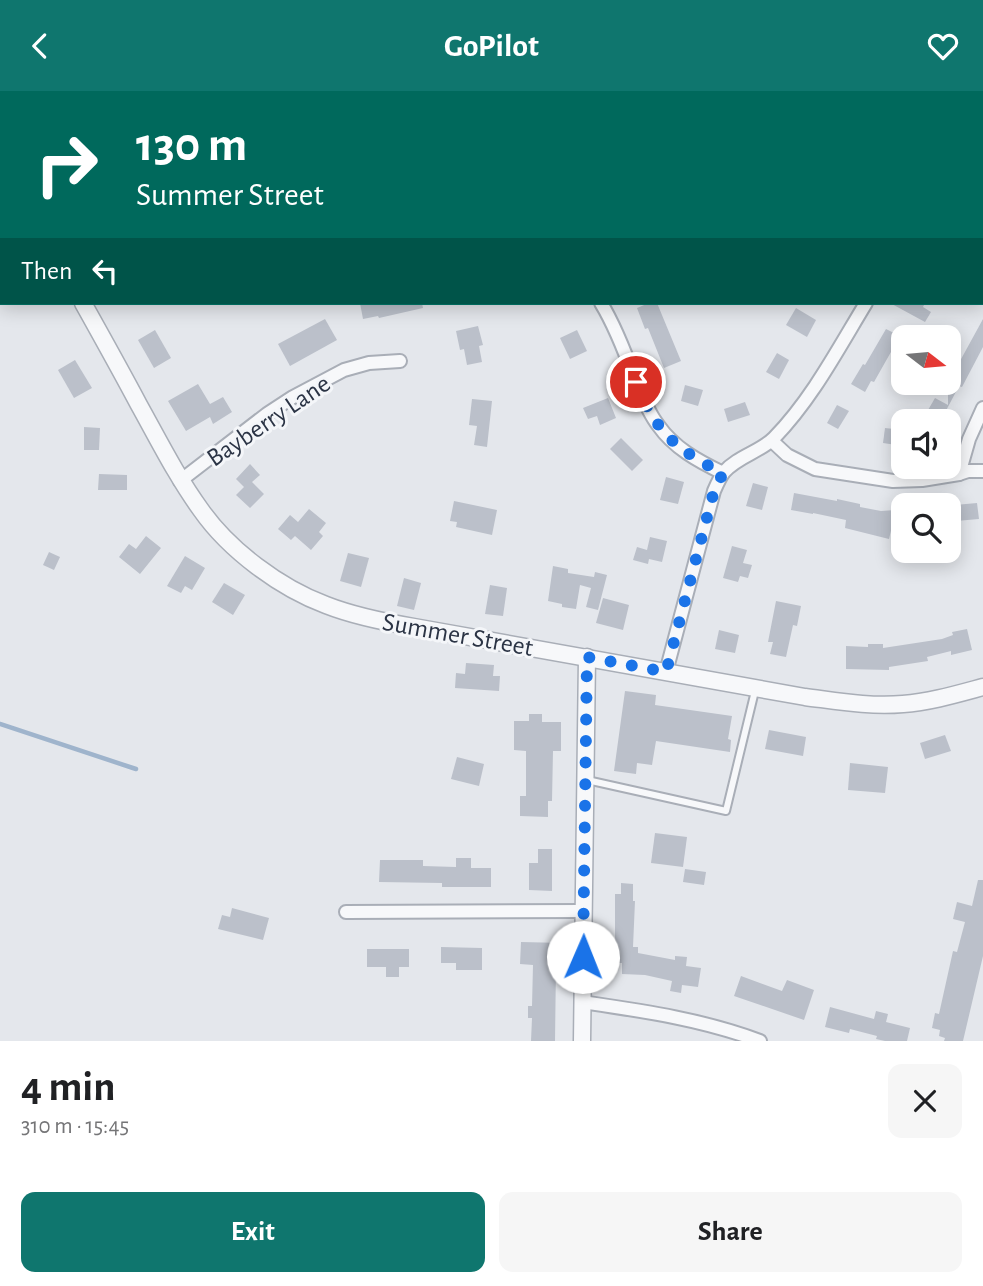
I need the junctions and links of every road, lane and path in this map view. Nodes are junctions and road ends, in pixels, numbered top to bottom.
1 (84, 305) edge
2 (602, 305) edge
3 (865, 305) edge
4 (400, 361) dead end
5 (983, 408) edge
6 (772, 441) junction
7 (961, 467) edge
8 (983, 471) edge
9 (723, 473) junction
10 (961, 473) edge
11 (928, 479) edge
12 (180, 481) junction
13 (587, 657) junction
14 (666, 672) junction
15 (983, 687) edge
16 (755, 688) junction
17 (585, 780) junction
18 (584, 911) junction
19 (346, 912) dead end
20 (582, 1002) junction
21 (582, 1041) edge
22 (760, 1041) edge

1 - 12 street, Summer Street
2 - 9 street
3 - 6 street
4 - 12 street, Bayberry Lane
5 - 7 street
6 - 9 street
6 - 11 street
8 - 10 street
9 - 14 street
12 - 13 street, Summer Street
13 - 14 street, Summer Street
13 - 17 street
14 - 16 street, Summer Street
15 - 16 street, Summer Street
16 - 17 lane
17 - 18 street
18 - 19 street
18 - 20 street
20 - 21 street
20 - 22 street

